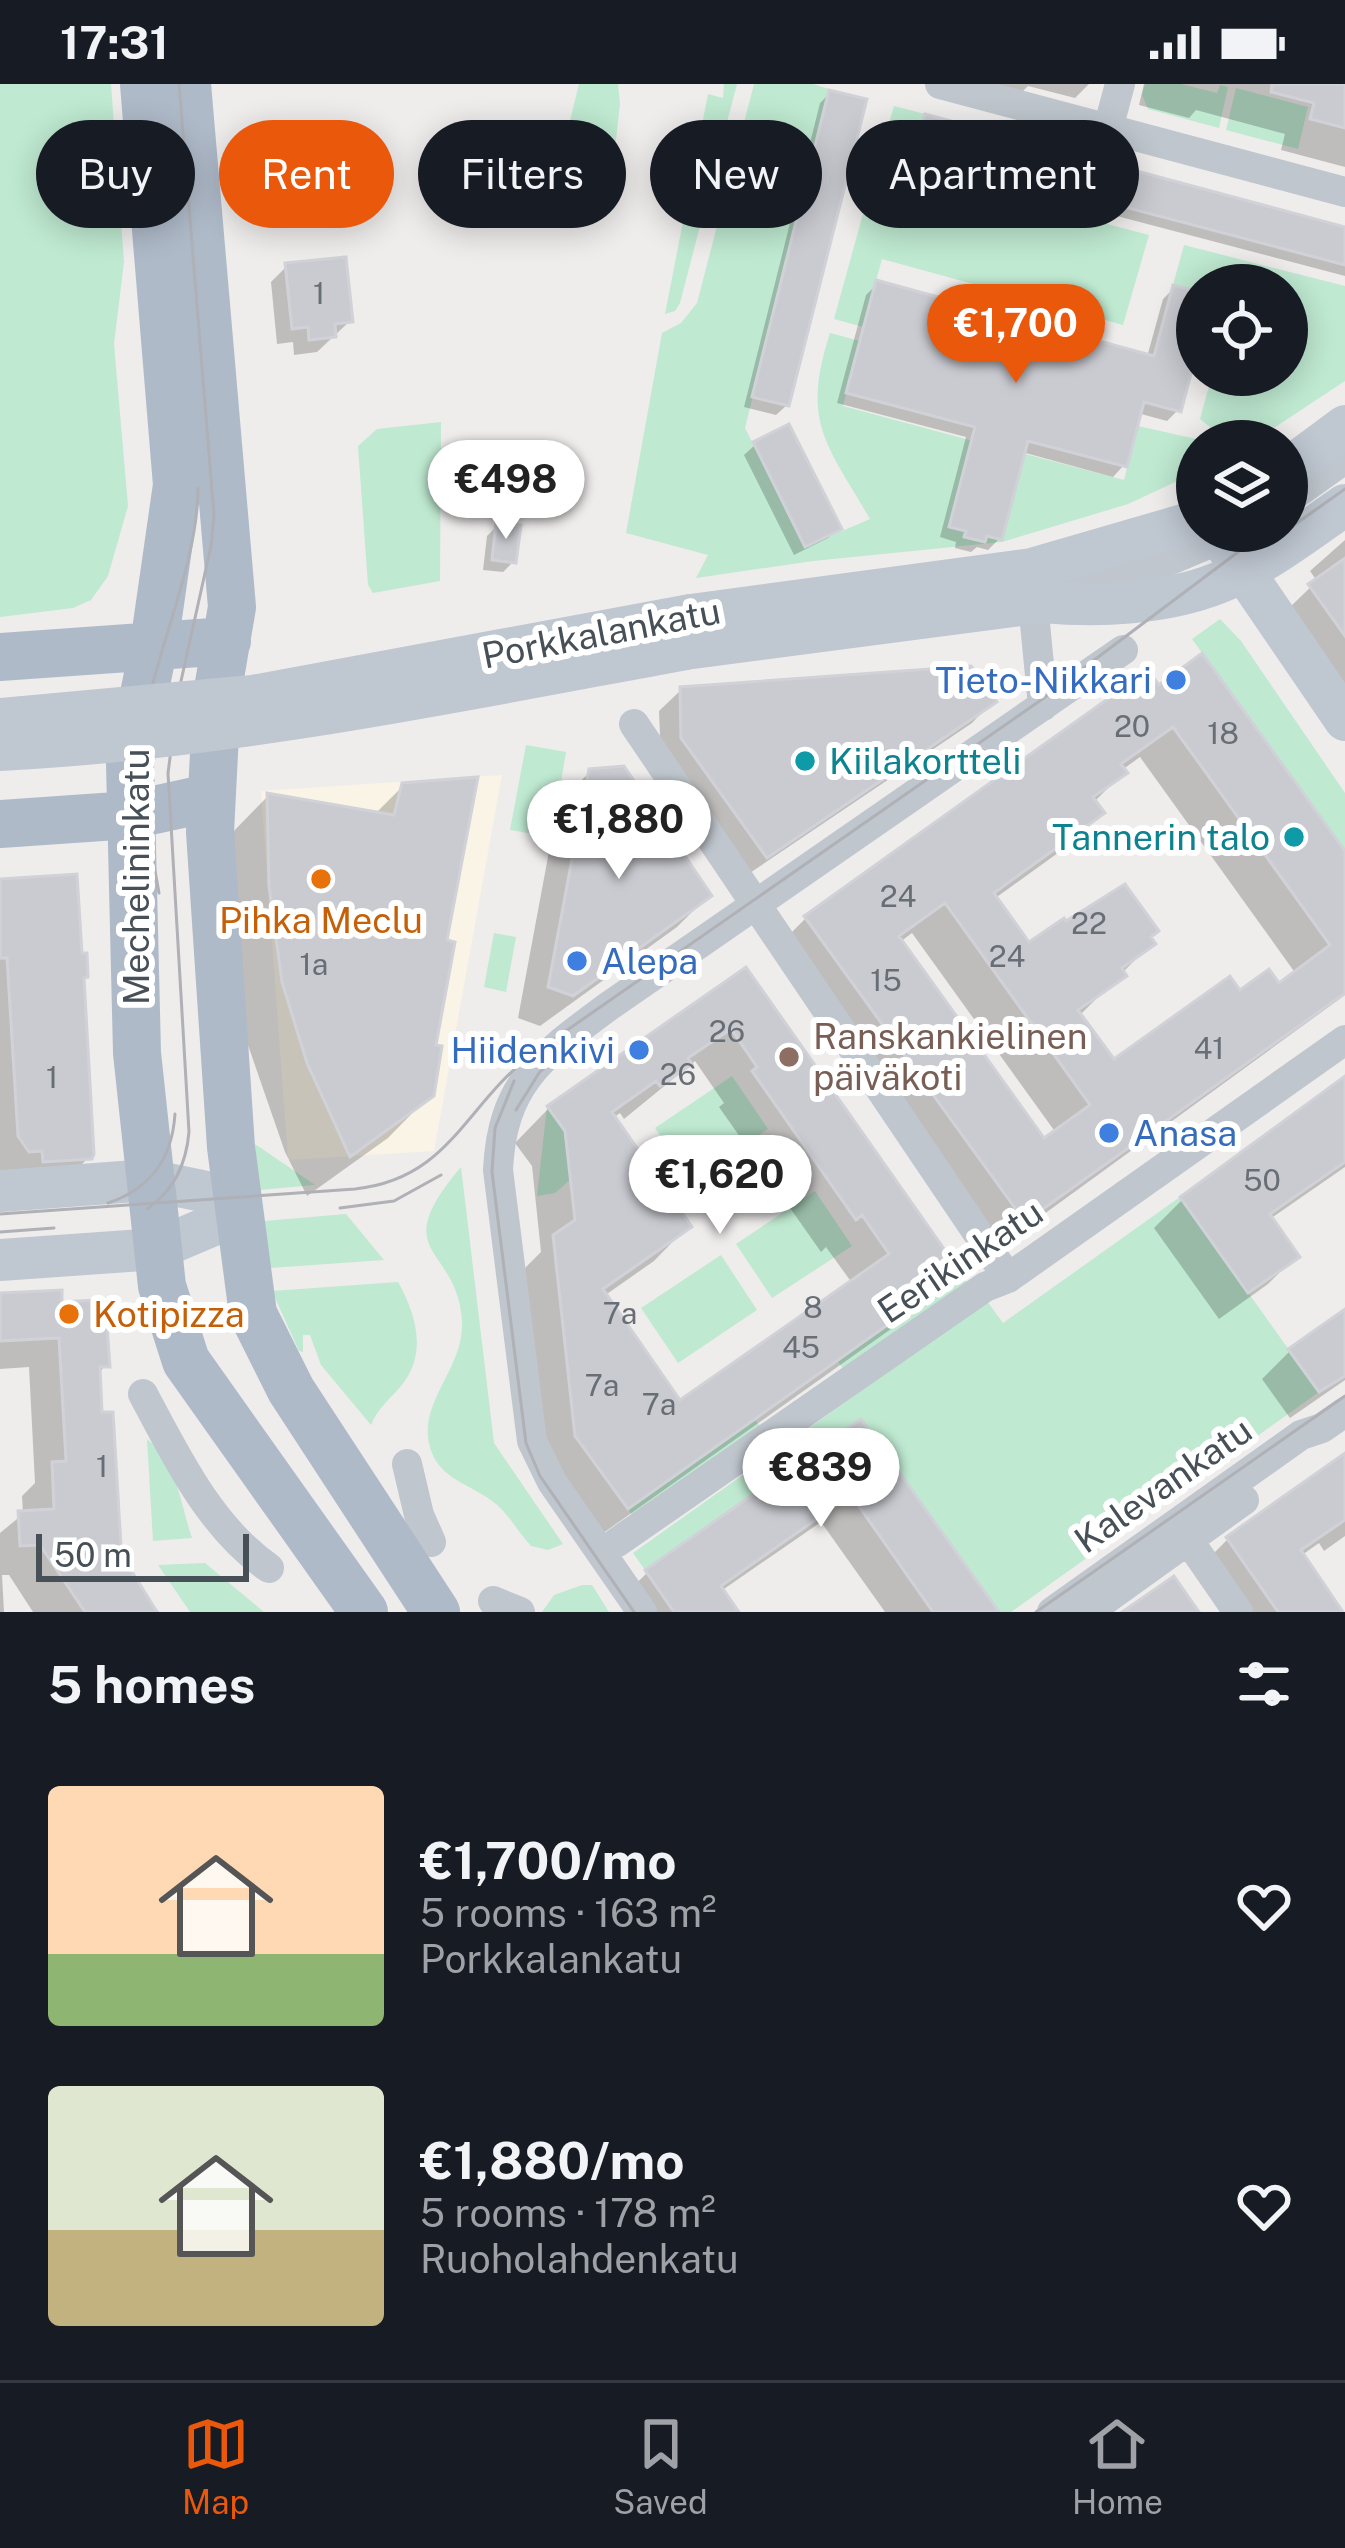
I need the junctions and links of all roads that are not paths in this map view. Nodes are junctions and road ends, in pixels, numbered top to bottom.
1 (145, 84) edge
2 (187, 84) edge
3 (940, 84) edge
4 (1120, 84) edge
5 (1074, 120) edge
6 (1110, 120) edge
7 (1139, 137) edge
8 (1345, 192) edge
9 (1345, 427) edge
10 (1308, 454) edge
11 (1345, 459) edge
12 (1308, 485) edge
13 (1345, 505) edge
14 (1308, 515) edge
15 (1176, 545) edge
16 (1218, 552) edge
17 (1232, 552) edge
18 (1038, 603) junction
19 (688, 632) junction
20 (226, 641) junction
21 (154, 645) junction
22 (1123, 650) dead end
23 (0, 657) edge
24 (1042, 706) junction
25 (0, 719) edge
26 (1345, 720) edge
27 (634, 724) dead end
28 (0, 750) edge
29 (208, 798) junction
30 (131, 815) junction
31 (0, 824) edge
32 (756, 904) junction
33 (1345, 1040) edge
34 (149, 1180) junction
35 (0, 1191) edge
36 (237, 1207) junction
37 (158, 1250) junction
38 (0, 1260) edge
39 (1008, 1278) junction
40 (143, 1394) dead end
41 (1334, 1420) edge
42 (407, 1464) dead end
43 (1189, 1541) junction
44 (431, 1542) dead end
45 (616, 1543) dead end
46 (269, 1568) dead end
47 (364, 1612) edge
48 (436, 1612) edge
49 (642, 1612) edge
50 (1052, 1612) edge
51 (1088, 1612) edge
52 (1238, 1612) edge

1 - 21 main road, Mechelininkatu
2 - 20 main road, Mechelininkatu
3 - 5 street
4 - 6 street
7 - 8 street
9 - 10 main road
11 - 12 street
13 - 14 main road
15 - 19 main road, Porkkalankatu
16 - 18 main road, Porkkalankatu
17 - 26 main road
18 - 19 main road, Porkkalankatu
18 - 24 street
19 - 25 main road, Porkkalankatu, bridge
19 - 28 main road, Porkkalankatu, bridge
20 - 21 main road
20 - 29 main road, Mechelininkatu
21 - 23 main road
21 - 30 main road, Mechelininkatu
22 - 24 street
24 - 32 street
27 - 32 street
29 - 30 main road
29 - 36 main road, Mechelininkatu
30 - 31 main road
30 - 34 main road, Mechelininkatu
32 - 39 street
32 - 49 street
33 - 39 street, Eerikinkatu
34 - 35 main road
34 - 36 main road
34 - 37 main road, Mechelininkatu
36 - 37 main road
36 - 48 main road, Mechelininkatu
37 - 38 main road
37 - 47 main road, Mechelininkatu
39 - 45 street, Eerikinkatu
40 - 46 street
41 - 43 street, Kalevankatu
41 - 50 street, Kalevankatu
42 - 44 street
43 - 51 street, Kalevankatu
43 - 52 street

